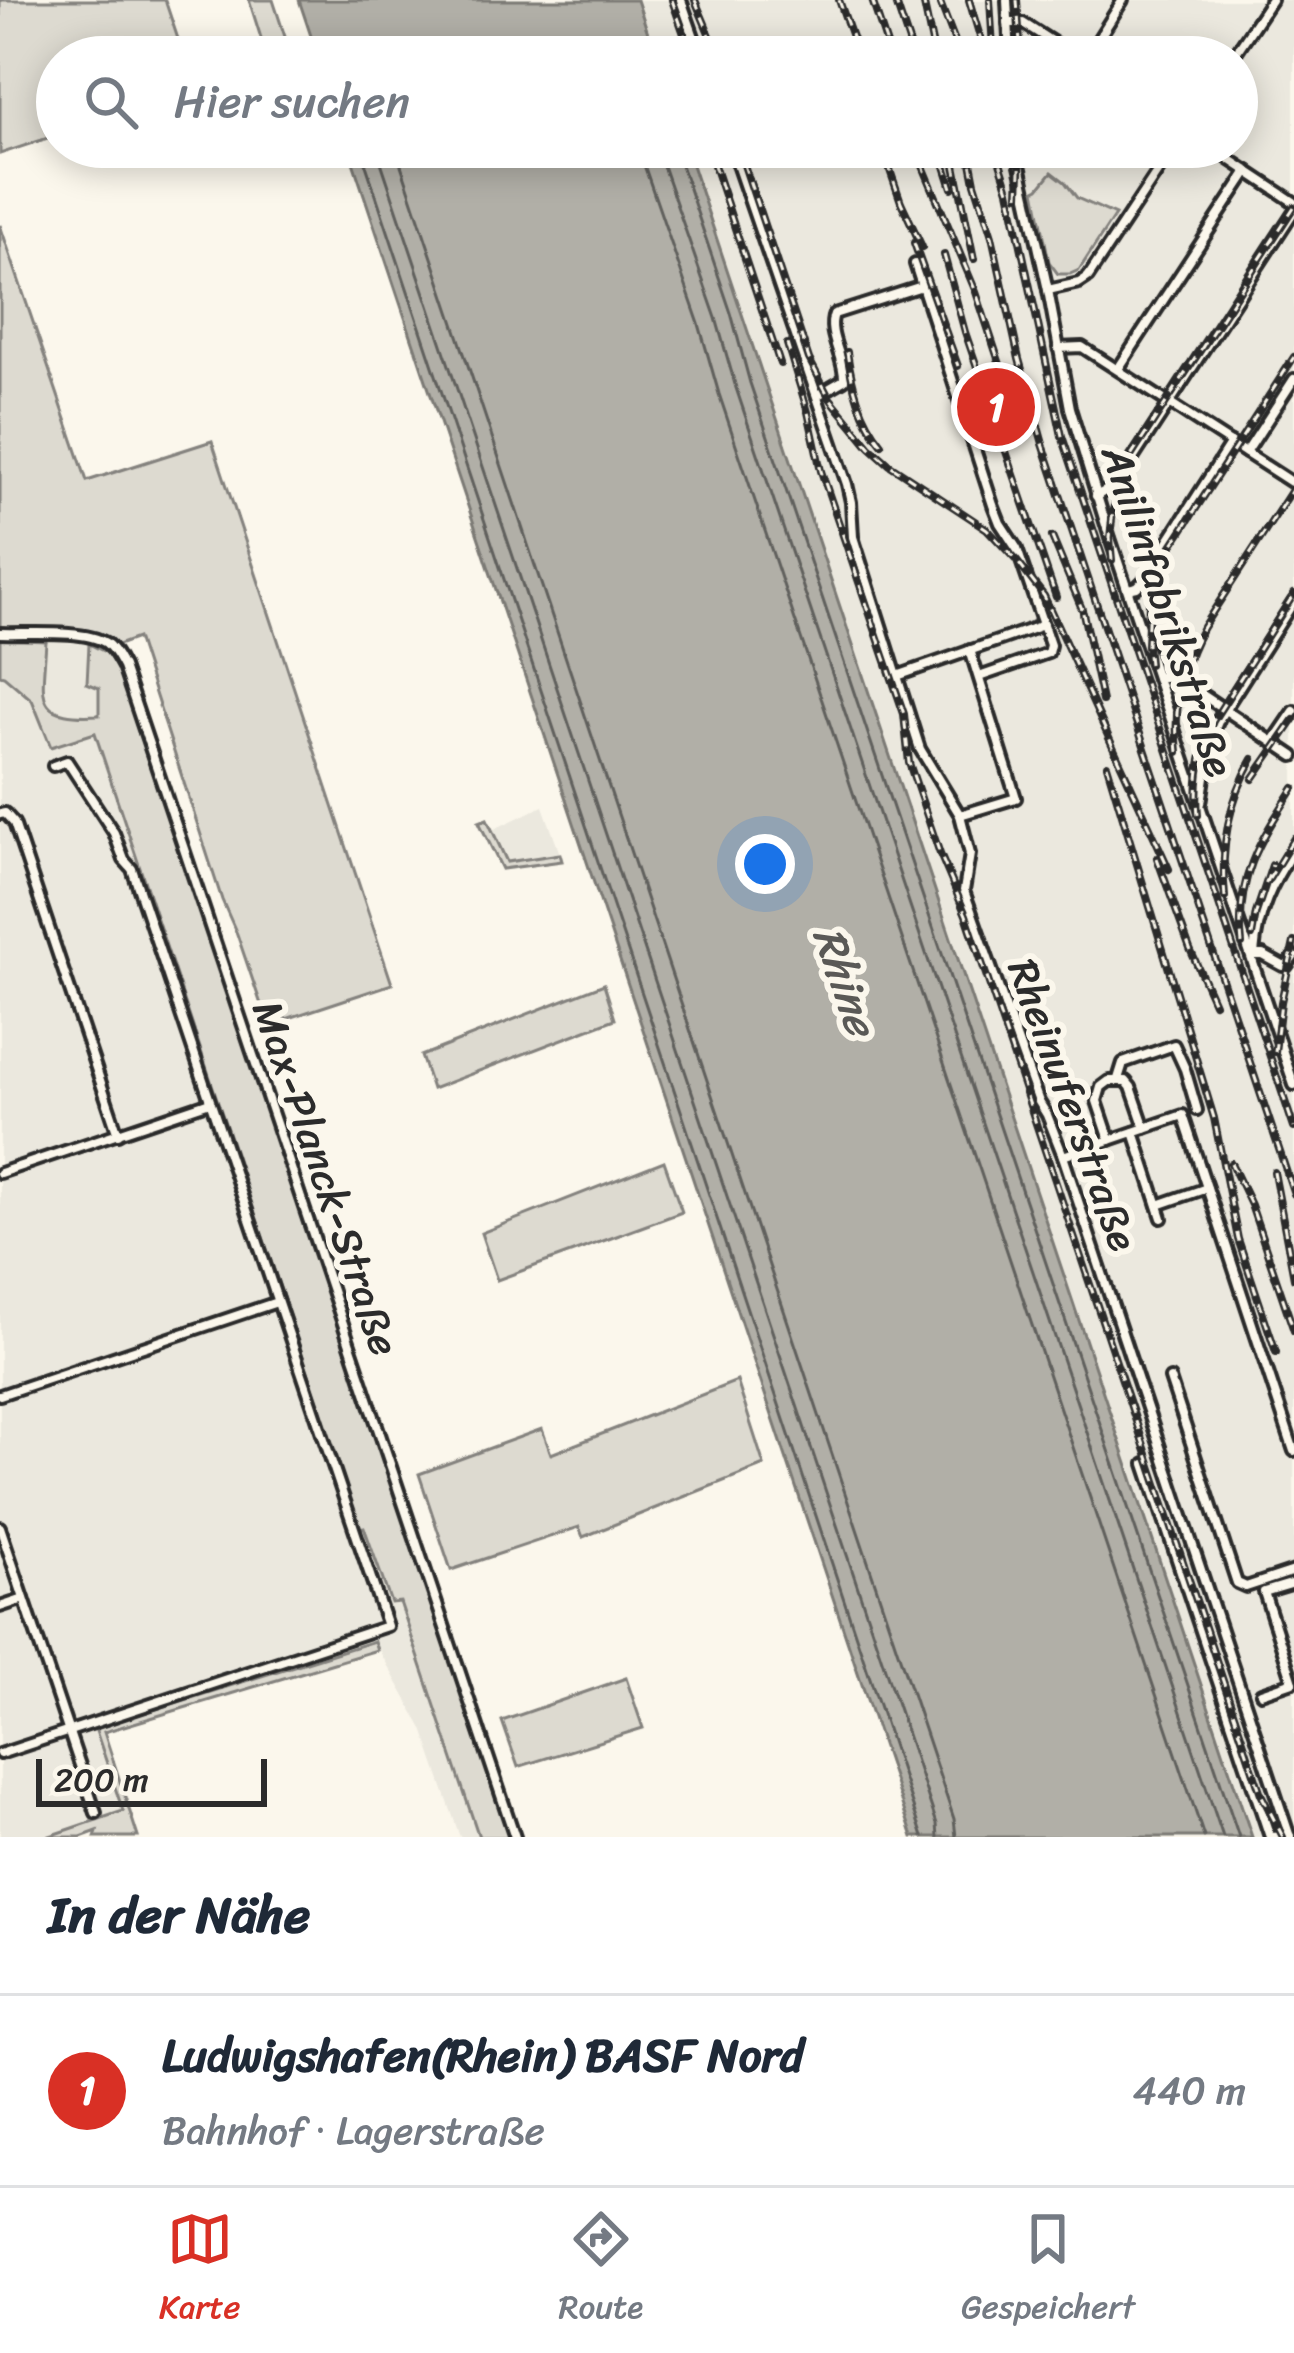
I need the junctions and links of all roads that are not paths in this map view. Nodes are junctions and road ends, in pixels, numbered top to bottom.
1 (681, 0) edge
2 (1007, 0) edge
3 (1123, 0) edge
4 (1271, 0) edge
5 (1008, 23) junction
6 (694, 36) edge
7 (1009, 36) edge
8 (1044, 36) edge
9 (1100, 36) edge
10 (1247, 36) edge
11 (738, 168) edge
12 (1021, 168) edge
13 (1160, 168) edge
14 (1243, 168) edge
15 (1248, 171) junction
16 (1294, 202) edge
17 (1294, 211) edge
18 (915, 264) dead end
19 (922, 286) junction
20 (1048, 290) junction
21 (1058, 348) junction
22 (1118, 369) junction
23 (1294, 379) edge
24 (818, 395) junction
25 (1171, 404) junction
26 (1231, 443) junction
27 (1246, 453) junction
28 (1294, 484) edge
29 (1096, 496) junction
30 (1127, 589) junction
31 (1294, 601) edge
32 (1043, 625) junction
33 (0, 633) edge
34 (970, 650) junction
35 (897, 676) junction
36 (1157, 676) junction
37 (979, 677) junction
38 (1224, 708) junction
39 (1294, 711) edge
40 (1273, 742) junction
41 (1294, 756) edge
42 (53, 766) dead end
43 (1201, 807) junction
44 (0, 814) edge
45 (960, 815) junction
46 (1294, 849) edge
47 (1253, 955) junction
48 (1294, 956) edge
49 (1118, 1079) junction
50 (1294, 1085) edge
51 (210, 1102) junction
52 (1183, 1115) junction
53 (1144, 1128) junction
54 (1134, 1132) junction
55 (118, 1133) junction
56 (1109, 1140) junction
57 (1063, 1156) junction
58 (0, 1173) edge
59 (1207, 1188) junction
60 (1158, 1205) junction
61 (1162, 1219) dead end
62 (278, 1302) junction
63 (1170, 1379) dead end
64 (0, 1395) edge
65 (1294, 1451) edge
66 (1145, 1464) dead end
67 (0, 1527) edge
68 (1294, 1571) edge
69 (1294, 1582) edge
70 (1263, 1587) junction
71 (24, 1599) junction
72 (0, 1607) edge
73 (1293, 1682) edge
74 (1262, 1693) dead end
75 (68, 1731) junction
76 (0, 1754) edge
77 (96, 1813) dead end
78 (1290, 1836) edge
79 (515, 1837) edge

1 - 6 street
2 - 5 street
3 - 9 street
4 - 10 street
5 - 7 street
5 - 8 street
11 - 24 street, Rheinuferstraße
12 - 20 street, Anilinfabrikstraße
13 - 20 street
14 - 15 street
15 - 16 street
15 - 22 street
17 - 25 street
18 - 19 street
19 - 24 street
19 - 32 street
20 - 21 street, Anilinfabrikstraße
21 - 22 street
21 - 29 street, Anilinfabrikstraße
22 - 25 street
23 - 27 street
24 - 35 street, Rheinuferstraße
25 - 26 street
25 - 29 street
26 - 27 street
26 - 30 street
27 - 28 street
29 - 30 street, Anilinfabrikstraße
30 - 36 street, Anilinfabrikstraße
31 - 38 street
32 - 34 street
32 - 37 street
33 - 79 street, Max-Planck-Straße
34 - 35 street
34 - 37 street
35 - 45 street, Rheinuferstraße
36 - 38 street
36 - 43 street, Anilinfabrikstraße
37 - 45 street
38 - 40 street
38 - 43 street
39 - 40 street
40 - 41 street
42 - 51 street
43 - 47 street, Anilinfabrikstraße
44 - 55 street
45 - 57 street, Rheinuferstraße
46 - 47 street
47 - 48 street
47 - 50 street, Anilinfabrikstraße
49 - 52 street
49 - 53 street
49 - 56 street
51 - 55 street
51 - 62 street
52 - 53 street
52 - 59 street
53 - 54 street
54 - 56 street
54 - 60 street
55 - 58 street
56 - 57 street
57 - 78 street, Rheinuferstraße
59 - 60 street
59 - 65 street
60 - 61 street
62 - 64 street
62 - 75 street
63 - 70 street
66 - 78 street
67 - 71 street
68 - 70 street
69 - 70 street
70 - 73 street
71 - 72 street
71 - 75 street
73 - 74 street
75 - 76 street
75 - 77 street

